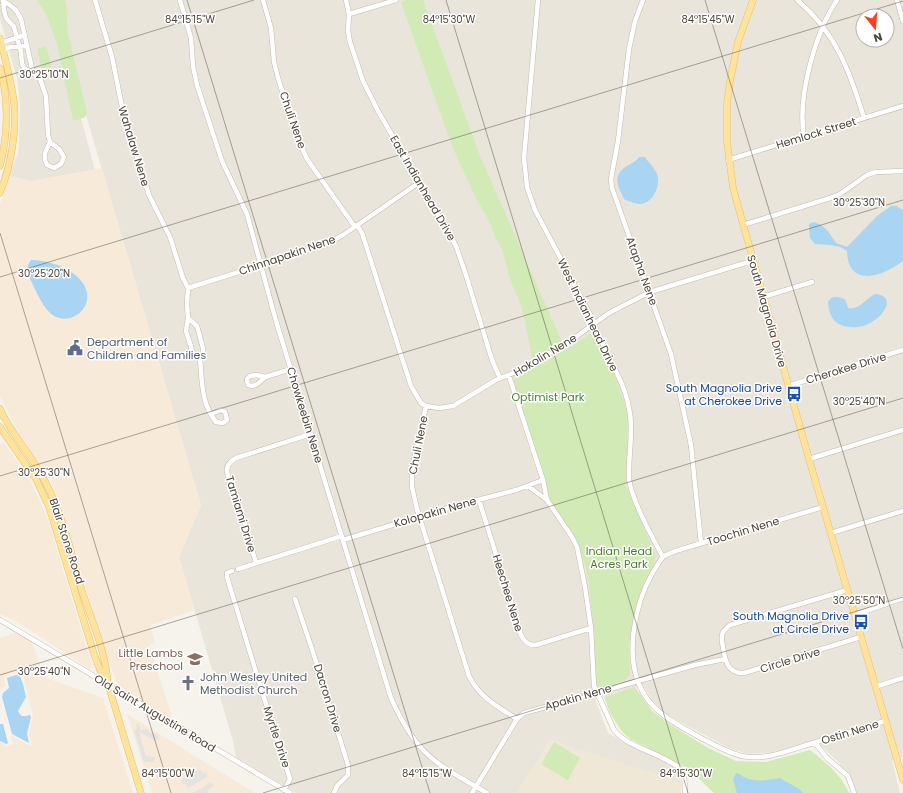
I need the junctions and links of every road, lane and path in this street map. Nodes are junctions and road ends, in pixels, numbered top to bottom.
1 (3, 0) edge
2 (95, 0) edge
3 (180, 0) edge
4 (262, 0) edge
5 (346, 0) edge
6 (396, 0) edge
7 (538, 0) edge
8 (643, 0) edge
9 (753, 0) edge
10 (797, 0) edge
11 (837, 0) edge
12 (897, 0) edge
13 (349, 14) junction
14 (903, 20) edge
15 (823, 26) junction
16 (24, 36) junction
17 (17, 38) junction
18 (0, 41) edge
19 (20, 46) junction
20 (27, 46) junction
21 (2, 50) edge
22 (0, 68) edge
23 (33, 73) junction
24 (903, 106) edge
25 (864, 118) junction
26 (804, 137) junction
27 (50, 142) junction
28 (728, 160) junction
29 (0, 166) edge
30 (903, 171) edge
31 (2, 182) edge
32 (420, 182) junction
33 (0, 193) edge
34 (742, 225) junction
35 (356, 226) junction
36 (752, 261) junction
37 (260, 265) junction
38 (812, 282) dead end
39 (188, 288) junction
40 (650, 292) junction
41 (763, 297) junction
42 (188, 318) junction
43 (594, 324) junction
44 (903, 350) edge
45 (200, 358) junction
46 (291, 369) junction
47 (509, 376) junction
48 (265, 377) dead end
49 (500, 378) junction
50 (788, 386) junction
51 (426, 406) junction
52 (0, 410) edge
53 (211, 414) dead end
54 (0, 427) edge
55 (903, 430) edge
56 (311, 434) junction
57 (809, 459) junction
58 (42, 476) junction
59 (36, 479) junction
60 (543, 480) junction
61 (528, 486) junction
62 (480, 500) junction
63 (547, 500) junction
64 (823, 507) junction
65 (903, 511) edge
66 (419, 517) junction
67 (831, 533) junction
68 (342, 538) junction
69 (701, 544) junction
70 (70, 550) junction
71 (62, 552) junction
72 (663, 557) junction
73 (256, 563) junction
74 (238, 569) dead end
75 (232, 571) dead end
76 (847, 590) junction
77 (903, 598) edge
78 (295, 599) dead end
79 (87, 604) junction
80 (79, 607) junction
81 (89, 612) junction
82 (82, 615) junction
83 (854, 615) junction
84 (0, 620) edge
85 (591, 628) junction
86 (861, 638) junction
87 (725, 658) junction
88 (903, 678) edge
89 (638, 681) junction
90 (108, 684) junction
91 (875, 687) junction
92 (597, 692) junction
93 (517, 719) junction
94 (885, 721) junction
95 (815, 743) junction
96 (900, 760) edge
97 (903, 780) edge
98 (476, 786) junction
99 (284, 790) junction
100 (141, 793) edge
101 (290, 793) edge
102 (334, 793) edge
103 (472, 793) edge
104 (487, 793) edge
105 (685, 793) edge
106 (854, 793) edge

1 - 16 street
1 - 17 street
2 - 39 street, Wahalaw Nene
3 - 37 street, Chowkeebin Nene
4 - 35 street, Chuli Nene
5 - 13 street, East Indianhead Drive
6 - 13 street
7 - 43 street, West Indianhead Drive
8 - 40 street, Atapha Nene
9 - 28 main road, South Magnolia Drive
10 - 15 street
11 - 15 street
12 - 14 street
13 - 32 street, East Indianhead Drive
15 - 25 street
15 - 26 street
16 - 17 street
16 - 20 street
17 - 18 street
17 - 19 street
18 - 21 main road
19 - 20 street
19 - 21 street
19 - 23 street
20 - 23 street
21 - 31 main road
22 - 29 main road
23 - 27 street
24 - 25 street, Hemlock Street
25 - 26 street, Hemlock Street
26 - 28 street, Hemlock Street
27 - 27 street
28 - 34 main road, South Magnolia Drive
30 - 34 street
31 - 33 main road
32 - 35 street, Chinnapakin Nene
32 - 49 street, East Indianhead Drive
34 - 36 main road, South Magnolia Drive
35 - 37 street, Chinnapakin Nene
35 - 51 street, Chuli Nene
36 - 40 street, Hokolin Nene
36 - 41 main road, South Magnolia Drive
37 - 39 street, Chinnapakin Nene
37 - 46 street, Chowkeebin Nene
38 - 41 street
39 - 42 street
40 - 43 street, Hokolin Nene
40 - 69 street, Atapha Nene
41 - 50 main road, South Magnolia Drive
42 - 45 street
42 - 45 street
43 - 47 street, Hokolin Nene
43 - 72 street, West Indianhead Drive
44 - 50 street, Cherokee Drive
45 - 53 street
46 - 48 street
46 - 56 street, Chowkeebin Nene
47 - 49 street, Hokolin Nene
47 - 60 street
49 - 51 street, Hokolin Nene
50 - 57 main road, South Magnolia Drive
51 - 66 street, Chuli Nene
52 - 58 main road, Blair Stone Road
54 - 59 main road, Blair Stone Road
55 - 57 street
56 - 68 street, Chowkeebin Nene
56 - 73 street, Tamiami Drive
57 - 64 main road, South Magnolia Drive
58 - 59 main road
58 - 70 main road, Blair Stone Road
59 - 71 main road, Blair Stone Road
60 - 61 street, Kolopakin Nene
60 - 63 street
61 - 62 street, Kolopakin Nene
61 - 63 street
62 - 66 street, Kolopakin Nene
62 - 85 street, Heechee Nene
63 - 85 street
64 - 67 main road, South Magnolia Drive
64 - 69 street, Toochin Nene
65 - 67 street
66 - 68 street, Kolopakin Nene
66 - 93 street, Chuli Nene
67 - 76 main road, South Magnolia Drive
68 - 73 street, Kolopakin Nene
68 - 98 street, Chowkeebin Nene
69 - 72 street, Toochin Nene
70 - 71 main road
70 - 79 main road, Blair Stone Road
71 - 80 main road, Blair Stone Road
72 - 89 street
73 - 74 street, Kolopakin Nene
75 - 99 street, Myrtle Drive
76 - 83 main road, South Magnolia Drive
76 - 87 street
77 - 83 street
78 - 102 street, Dacron Drive
79 - 80 main road
79 - 81 main road, Blair Stone Road
80 - 82 main road, Blair Stone Road
81 - 82 main road
81 - 90 main road, Blair Stone Road
82 - 90 main road, Blair Stone Road
83 - 86 main road, South Magnolia Drive
84 - 90 street, Old Saint Augustine Road
85 - 92 street
86 - 87 street, Circle Drive
86 - 91 main road, South Magnolia Drive
87 - 89 street, Apakin Nene
88 - 91 street
89 - 92 street, Apakin Nene
89 - 95 street, Ostin Nene
90 - 99 street, Old Saint Augustine Road
90 - 100 main road, Blair Stone Road
91 - 94 main road, South Magnolia Drive
92 - 93 street, Apakin Nene
92 - 105 street
93 - 98 street, Apakin Nene
94 - 95 street, Ostin Nene
94 - 96 main road, South Magnolia Drive
95 - 106 street
96 - 97 main road, South Magnolia Drive
98 - 103 street, Apakin Nene
98 - 104 street, Chowkeebin Nene
99 - 101 street, Old Saint Augustine Road

